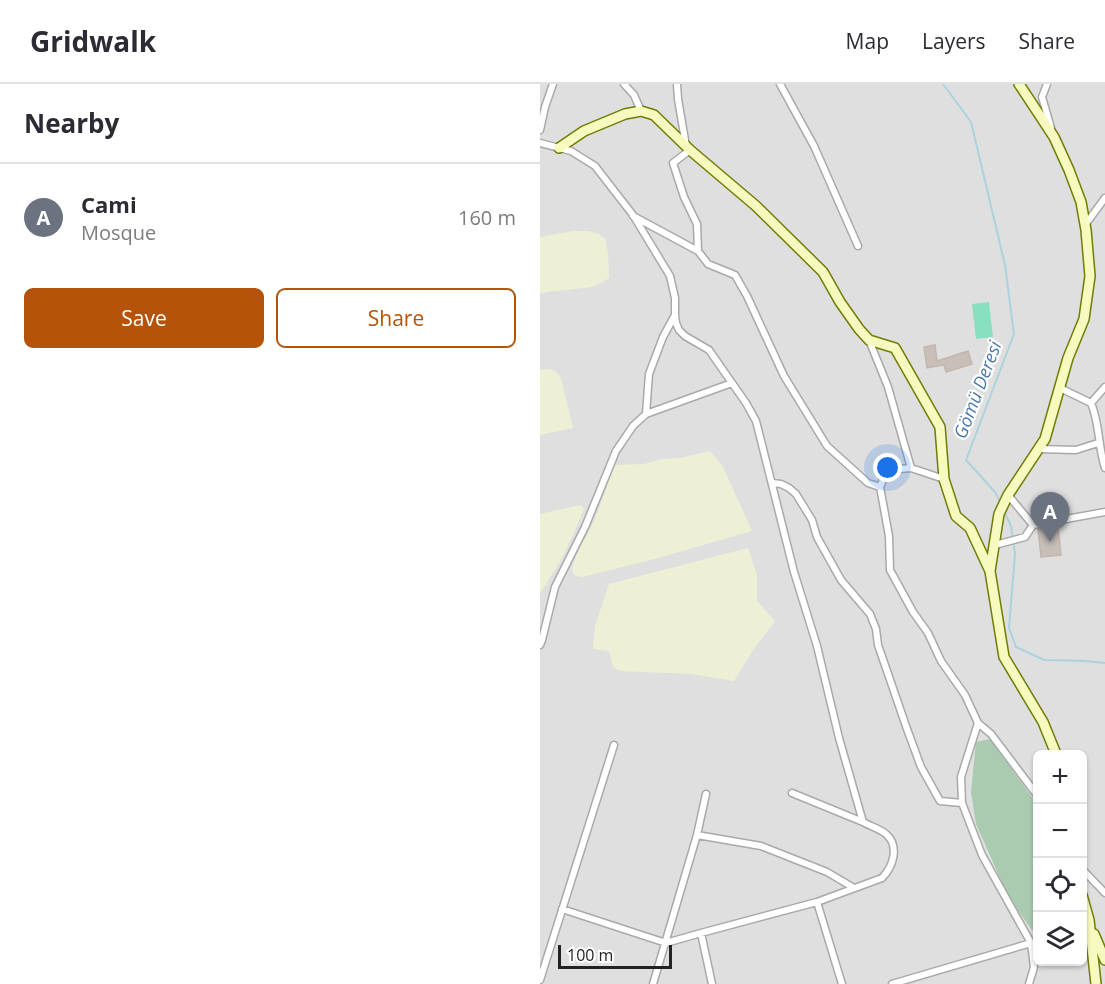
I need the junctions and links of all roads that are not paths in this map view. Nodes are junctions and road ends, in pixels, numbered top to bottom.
1 (553, 84) edge
2 (624, 84) edge
3 (677, 84) edge
4 (780, 84) edge
5 (1019, 84) edge
6 (1047, 84) edge
7 (641, 111) junction
8 (540, 130) edge
9 (1054, 137) junction
10 (540, 143) edge
11 (559, 148) junction
12 (688, 148) junction
13 (1105, 198) edge
14 (633, 215) junction
15 (1085, 225) junction
16 (858, 246) dead end
17 (698, 251) junction
18 (675, 315) junction
19 (869, 340) junction
20 (732, 383) junction
21 (1105, 387) edge
22 (1060, 388) junction
23 (1091, 403) junction
24 (646, 414) junction
25 (1098, 443) junction
26 (1038, 449) junction
27 (1103, 458) edge
28 (911, 468) junction
29 (1105, 468) edge
30 (944, 479) junction
31 (772, 483) junction
32 (880, 487) junction
33 (1008, 495) junction
34 (1105, 512) edge
35 (1033, 525) junction
36 (994, 545) junction
37 (990, 571) junction
38 (540, 645) edge
39 (978, 723) junction
40 (614, 745) dead end
41 (1054, 750) edge
42 (1033, 789) edge
43 (792, 793) dead end
44 (706, 794) dead end
45 (962, 802) junction
46 (863, 822) junction
47 (697, 835) junction
48 (1087, 873) edge
49 (854, 888) junction
50 (1105, 893) edge
51 (817, 902) junction
52 (562, 909) junction
53 (1087, 912) edge
54 (1089, 920) junction
55 (701, 933) junction
56 (666, 943) junction
57 (1031, 943) junction
58 (1105, 960) edge
59 (540, 980) edge
60 (653, 984) edge
61 (712, 984) edge
62 (842, 984) edge
63 (892, 984) edge
64 (1029, 984) edge
65 (1096, 984) edge

1 - 8 street
2 - 7 street
3 - 12 street
4 - 16 street
5 - 9 street
6 - 9 street
7 - 11 street
7 - 12 street
9 - 15 street
10 - 11 street
11 - 14 street
12 - 17 street
12 - 19 street
13 - 15 street
14 - 17 street
14 - 18 street
15 - 22 street
17 - 32 street
18 - 20 street
18 - 24 street
19 - 28 street
19 - 30 street
20 - 24 street
20 - 31 street
21 - 23 street
22 - 23 street
22 - 26 street
23 - 25 street
24 - 38 street
25 - 26 street
25 - 27 street
26 - 33 street
27 - 29 street
28 - 30 street
28 - 32 street
30 - 37 street
31 - 45 street
31 - 46 street
32 - 39 street
33 - 35 street
33 - 36 street
34 - 35 street
35 - 36 street
36 - 37 street
37 - 41 street
39 - 42 street
39 - 45 street
40 - 52 street
43 - 46 street
44 - 47 street
45 - 57 street
46 - 49 street
47 - 49 street
47 - 56 street
48 - 50 street
49 - 51 street
51 - 55 street
51 - 62 street
52 - 56 street
52 - 59 street
53 - 54 street
54 - 58 street
54 - 65 street
55 - 56 street
55 - 61 street
56 - 60 street
57 - 63 street
57 - 64 street

